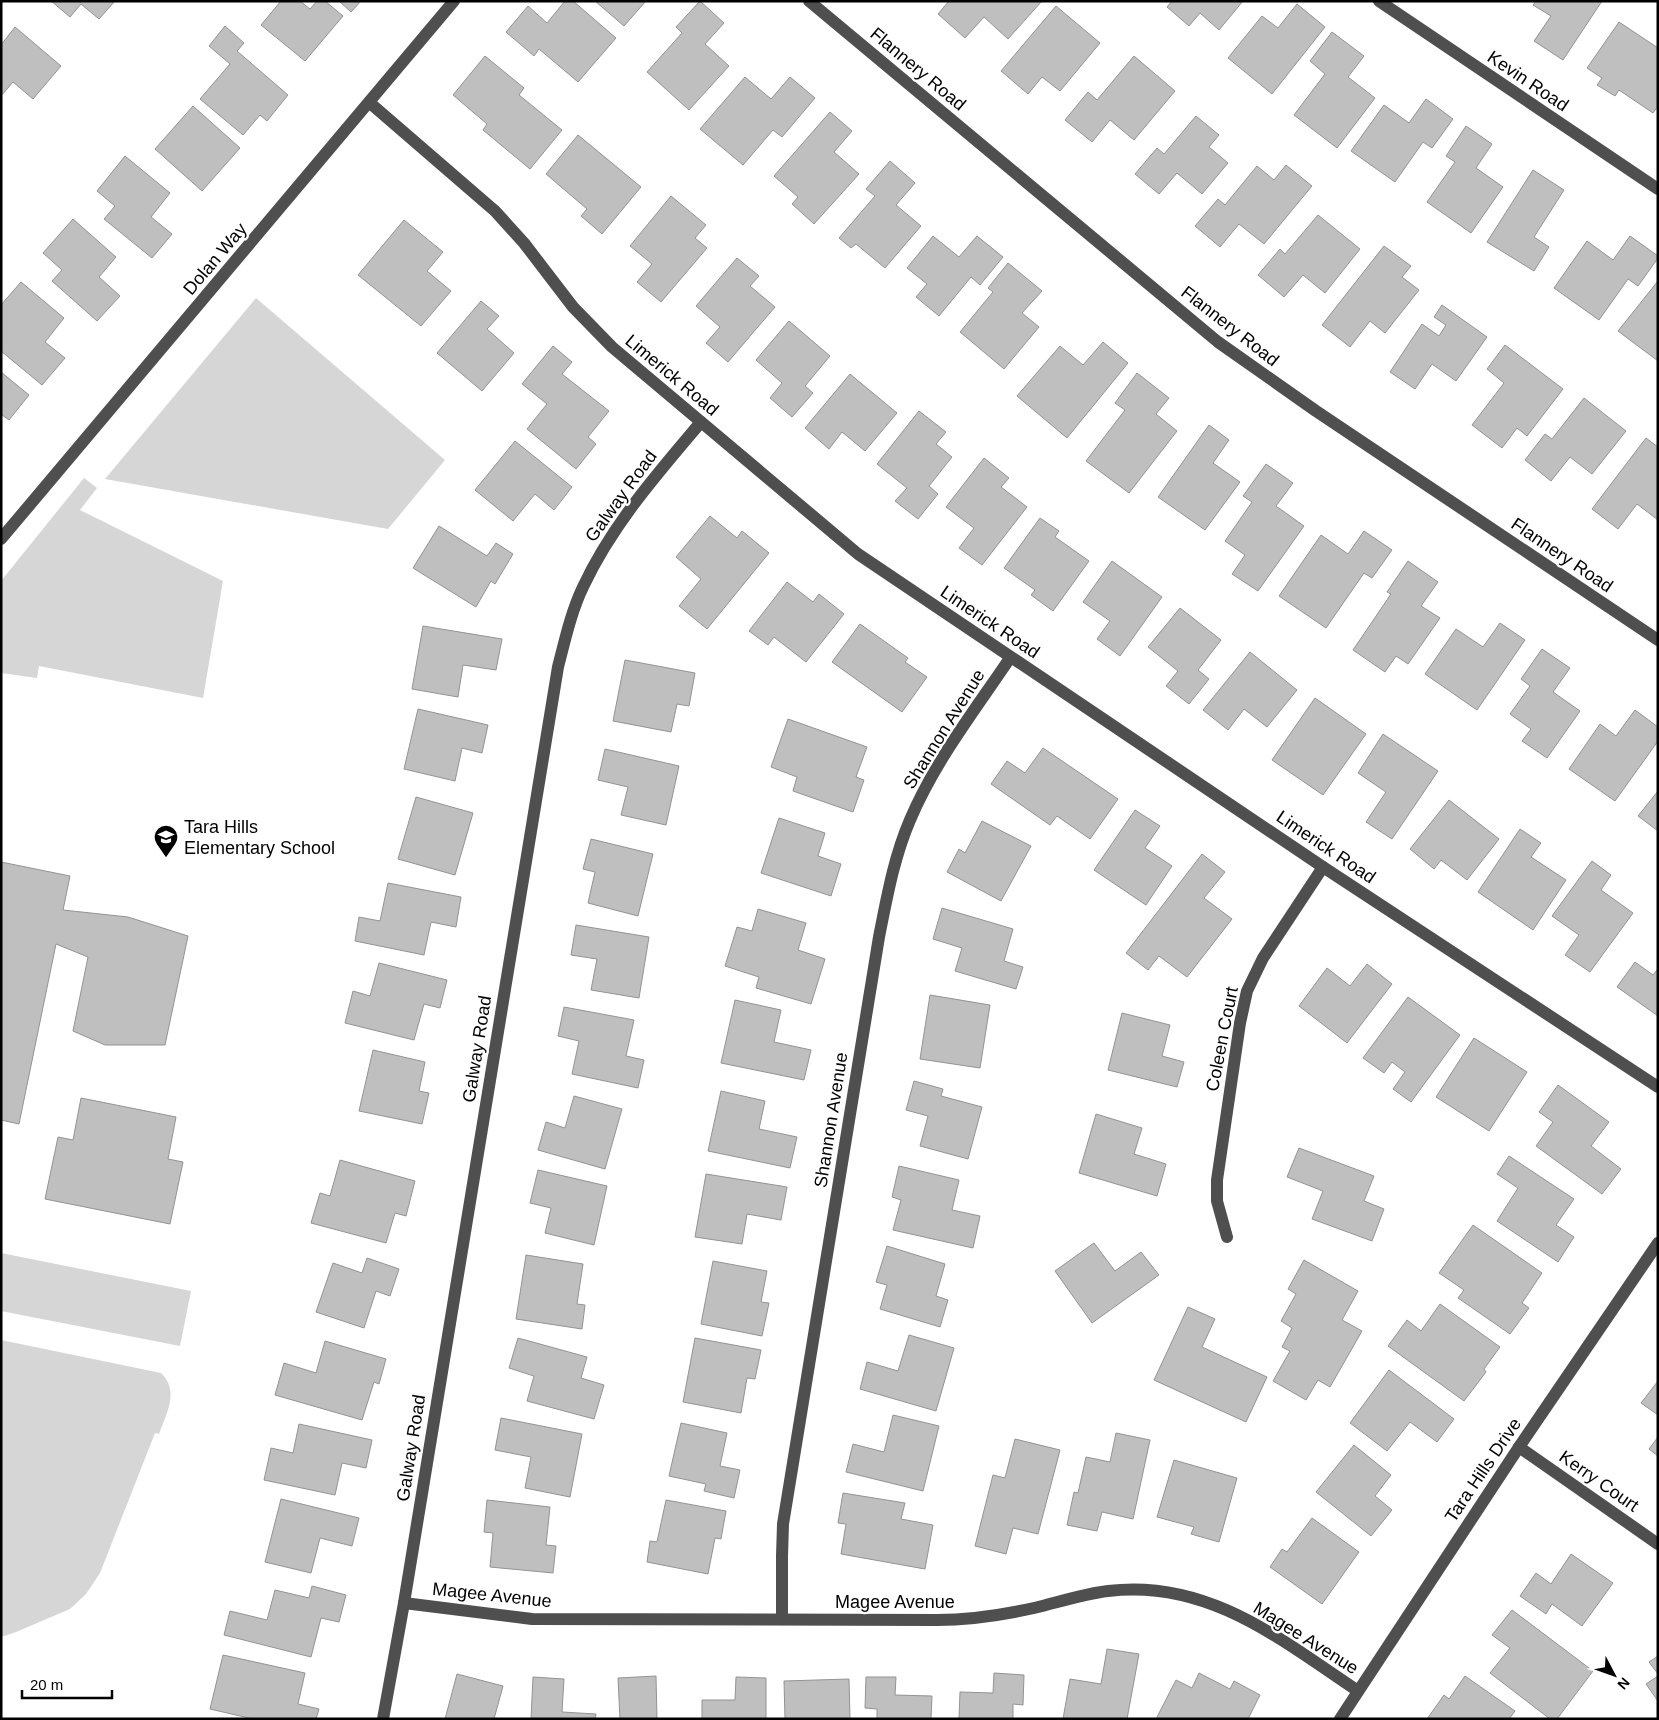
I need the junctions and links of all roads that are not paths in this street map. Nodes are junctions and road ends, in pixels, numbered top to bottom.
1 (454, 1) edge
2 (809, 1) edge
3 (1379, 1) edge
4 (370, 103) junction
5 (1658, 189) edge
6 (701, 422) junction
7 (1, 539) edge
8 (1658, 640) edge
9 (1010, 658) junction
10 (1323, 867) junction
11 (1658, 1087) edge
12 (1227, 1237) dead end
13 (1658, 1243) edge
14 (1519, 1447) junction
15 (1658, 1544) edge
16 (404, 1603) junction
17 (782, 1619) junction
18 (1358, 1691) junction
19 (383, 1719) edge
20 (1340, 1719) edge

1 - 4 street, Dolan Way
2 - 8 street, Flannery Road
3 - 5 street, Kevin Road
4 - 6 street, Limerick Road
4 - 7 street, Dolan Way
6 - 9 street, Limerick Road
6 - 16 street, Galway Road
9 - 10 street, Limerick Road
9 - 17 street, Shannon Avenue
10 - 11 street, Limerick Road
10 - 12 street, Coleen Court
13 - 14 street, Tara Hills Drive
14 - 15 street, Kerry Court
14 - 18 street, Tara Hills Drive
16 - 17 street, Magee Avenue
16 - 19 street, Galway Road
17 - 18 street, Magee Avenue
18 - 20 street, Tara Hills Drive

